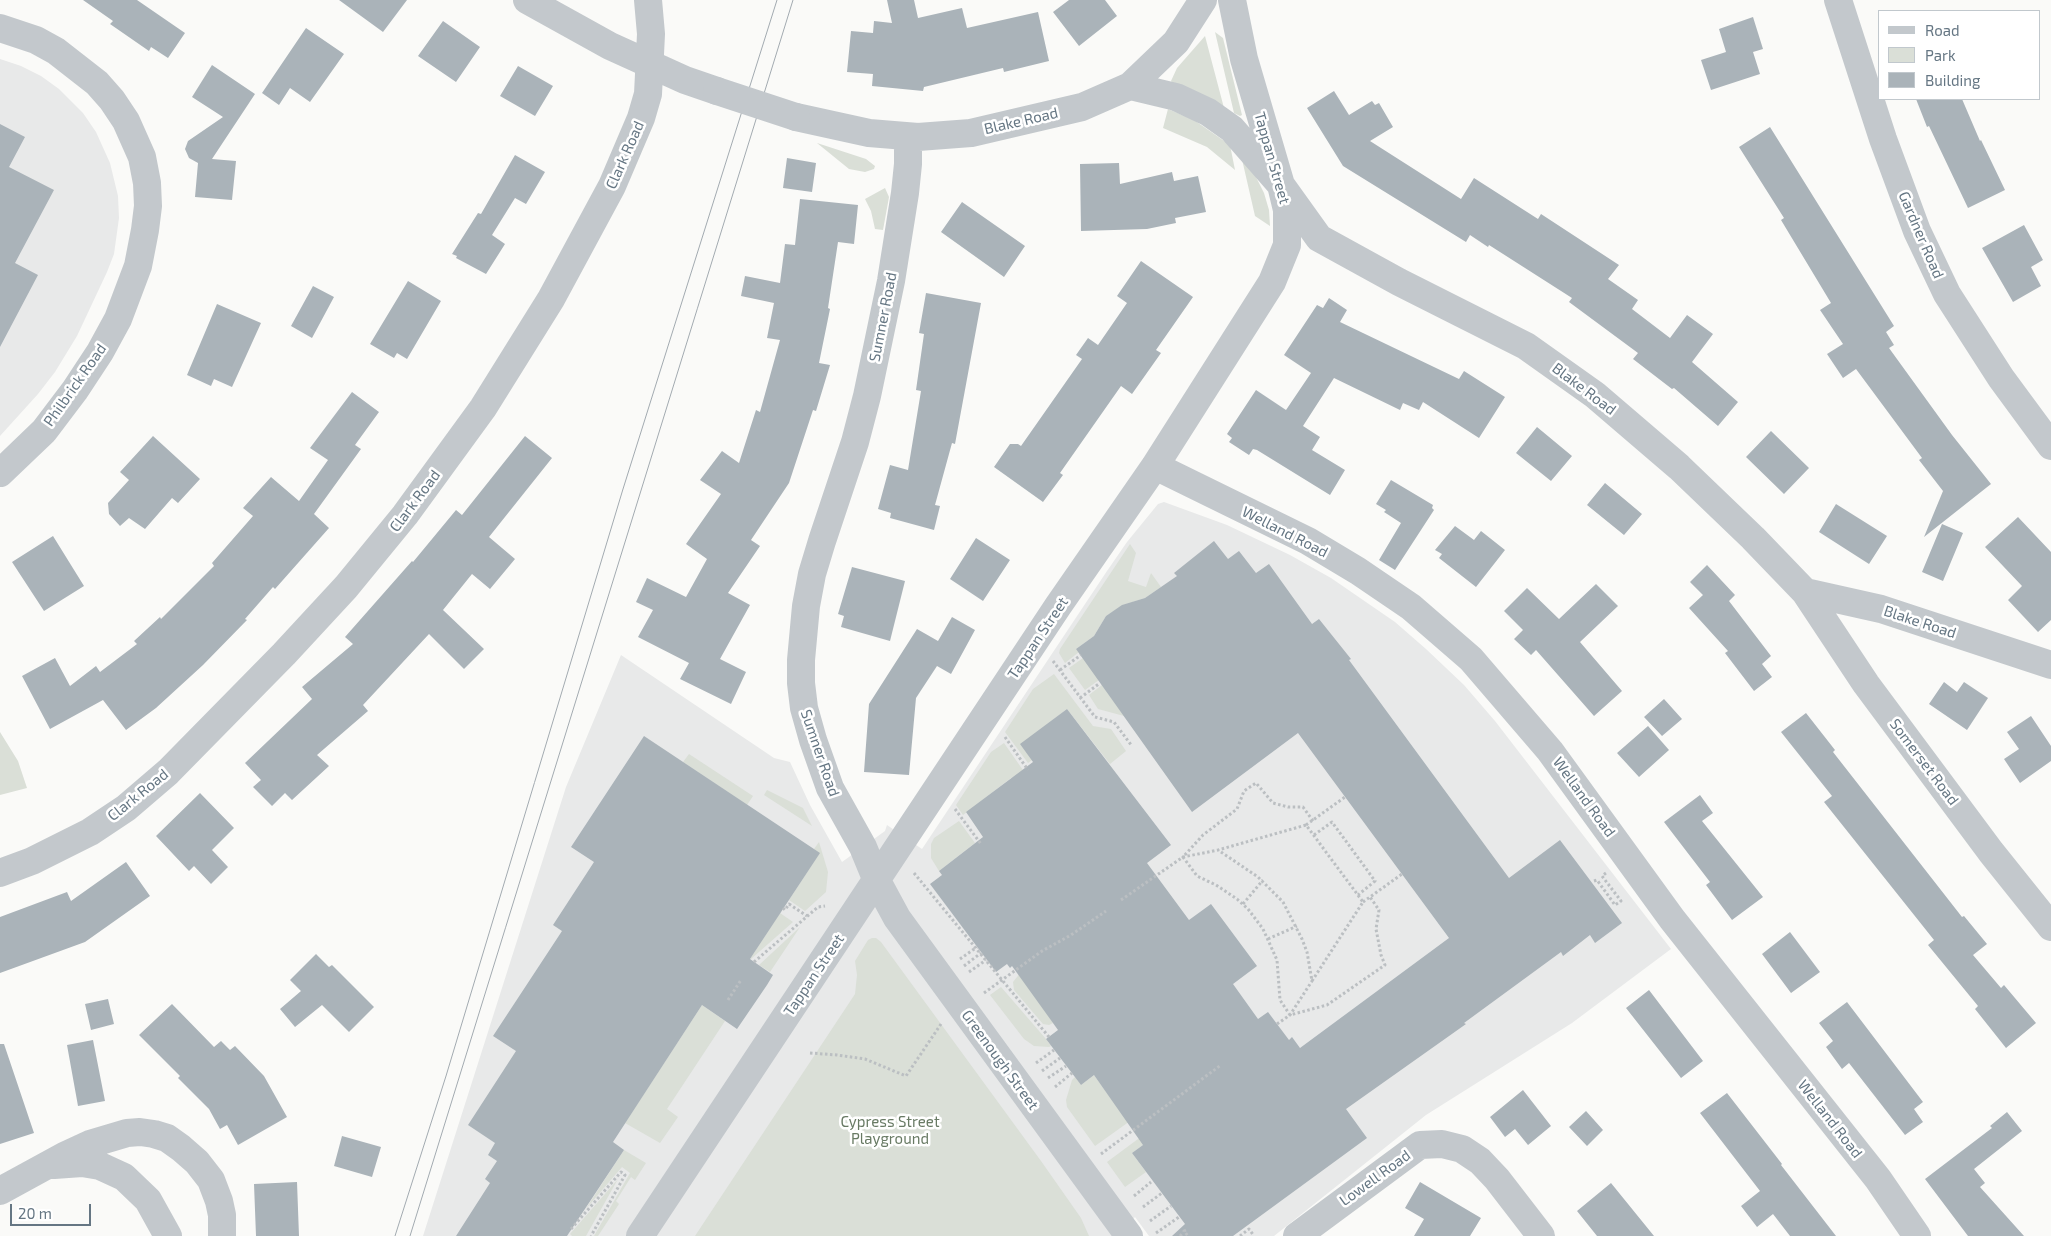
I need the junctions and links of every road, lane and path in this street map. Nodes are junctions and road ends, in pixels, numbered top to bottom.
1 (527, 0) edge
2 (648, 0) edge
3 (1203, 0) edge
4 (1232, 0) edge
5 (1838, 0) edge
6 (0, 28) edge
7 (650, 65) junction
8 (1130, 86) junction
9 (908, 137) junction
10 (1281, 185) junction
11 (2051, 446) edge
12 (1155, 466) junction
13 (0, 474) edge
14 (1805, 592) junction
15 (1081, 655) dead end
16 (1050, 656) dead end
17 (2051, 665) edge
18 (1060, 670) junction
19 (1100, 683) dead end
20 (1080, 698) junction
21 (1000, 730) dead end
22 (1132, 746) dead end
23 (1028, 770) dead end
24 (1345, 797) dead end
25 (952, 804) dead end
26 (1313, 820) junction
27 (1306, 826) junction
28 (1314, 835) junction
29 (981, 844) dead end
30 (1218, 850) junction
31 (1183, 857) junction
32 (910, 869) dead end
33 (1611, 870) dead end
34 (0, 872) edge
35 (1402, 874) dead end
36 (1602, 876) junction
37 (1263, 880) junction
38 (877, 881) junction
39 (1358, 895) junction
40 (1370, 896) junction
41 (1121, 900) dead end
42 (1363, 902) junction
43 (1242, 904) junction
44 (826, 906) dead end
45 (783, 908) dead end
46 (1106, 911) dead end
47 (807, 916) junction
48 (1297, 926) junction
49 (2051, 927) edge
50 (1268, 939) junction
51 (976, 948) junction
52 (981, 954) junction
53 (964, 956) dead end
54 (986, 960) junction
55 (754, 962) dead end
56 (968, 962) dead end
57 (973, 969) dead end
58 (741, 980) dead end
59 (1002, 981) junction
60 (1312, 981) junction
61 (987, 991) dead end
62 (728, 1000) dead end
63 (1290, 1015) junction
64 (944, 1020) dead end
65 (1277, 1024) dead end
66 (1049, 1036) dead end
67 (1054, 1050) dead end
68 (810, 1053) dead end
69 (1045, 1056) dead end
70 (1060, 1058) dead end
71 (1050, 1065) dead end
72 (1221, 1065) dead end
73 (1066, 1066) dead end
74 (1056, 1072) dead end
75 (1072, 1073) dead end
76 (1063, 1080) dead end
77 (1098, 1157) dead end
78 (38, 1170) junction
79 (1151, 1182) dead end
80 (0, 1192) edge
81 (1162, 1193) dead end
82 (1135, 1195) dead end
83 (1144, 1206) dead end
84 (1171, 1206) dead end
85 (1179, 1217) dead end
86 (1153, 1218) dead end
87 (571, 1229) dead end
88 (1186, 1230) dead end
89 (1156, 1234) dead end
90 (168, 1236) edge
91 (222, 1236) edge
92 (591, 1236) edge
93 (640, 1236) edge
94 (1128, 1236) edge
95 (1188, 1236) edge
96 (1240, 1236) edge
97 (1254, 1236) edge
98 (1297, 1236) edge
99 (1540, 1236) edge
100 (1917, 1236) edge

1 - 7 street
2 - 7 street, Clark Road
3 - 8 street, Blake Road
4 - 10 street, Tappan Street
5 - 11 street, Gardner Road
6 - 13 street, Philbrick Road
7 - 9 street, bridge
7 - 34 street, Clark Road
8 - 9 street, Blake Road
8 - 10 street, Blake Road
9 - 38 street, Sumner Road
10 - 12 street, Tappan Street
10 - 14 street, Blake Road
12 - 38 street, Tappan Street
12 - 100 street, Welland Road
14 - 17 street, Blake Road
14 - 49 street, Somerset Road
15 - 18 path
16 - 18 path
18 - 20 path
19 - 20 path
20 - 22 path
21 - 23 path
24 - 26 path
25 - 29 path
26 - 27 path
26 - 31 path
27 - 28 path
27 - 30 path
28 - 39 path
28 - 39 path
30 - 31 path
30 - 37 path
31 - 41 path
31 - 43 path
32 - 51 path
33 - 36 path
35 - 40 path
36 - 36 path
37 - 43 path
37 - 48 path
38 - 93 street, Tappan Street
38 - 94 street, Greenough Street
39 - 42 path
40 - 42 path
40 - 63 path
42 - 60 path
43 - 50 path
44 - 47 path
45 - 47 path
46 - 59 path
47 - 55 path
48 - 50 path
48 - 60 path
50 - 63 path
51 - 52 path
51 - 53 path
52 - 54 path
52 - 56 path
54 - 57 path
54 - 59 path
58 - 62 path
59 - 61 path
59 - 66 path
60 - 63 path
63 - 65 path
64 - 68 path
67 - 69 path
70 - 71 path
72 - 77 path
73 - 74 path
75 - 76 path
78 - 80 street
78 - 90 street
78 - 91 street
79 - 82 path
81 - 83 path
84 - 86 path
85 - 89 path
87 - 92 path
88 - 95 path
96 - 97 path
98 - 99 street, Lowell Road

